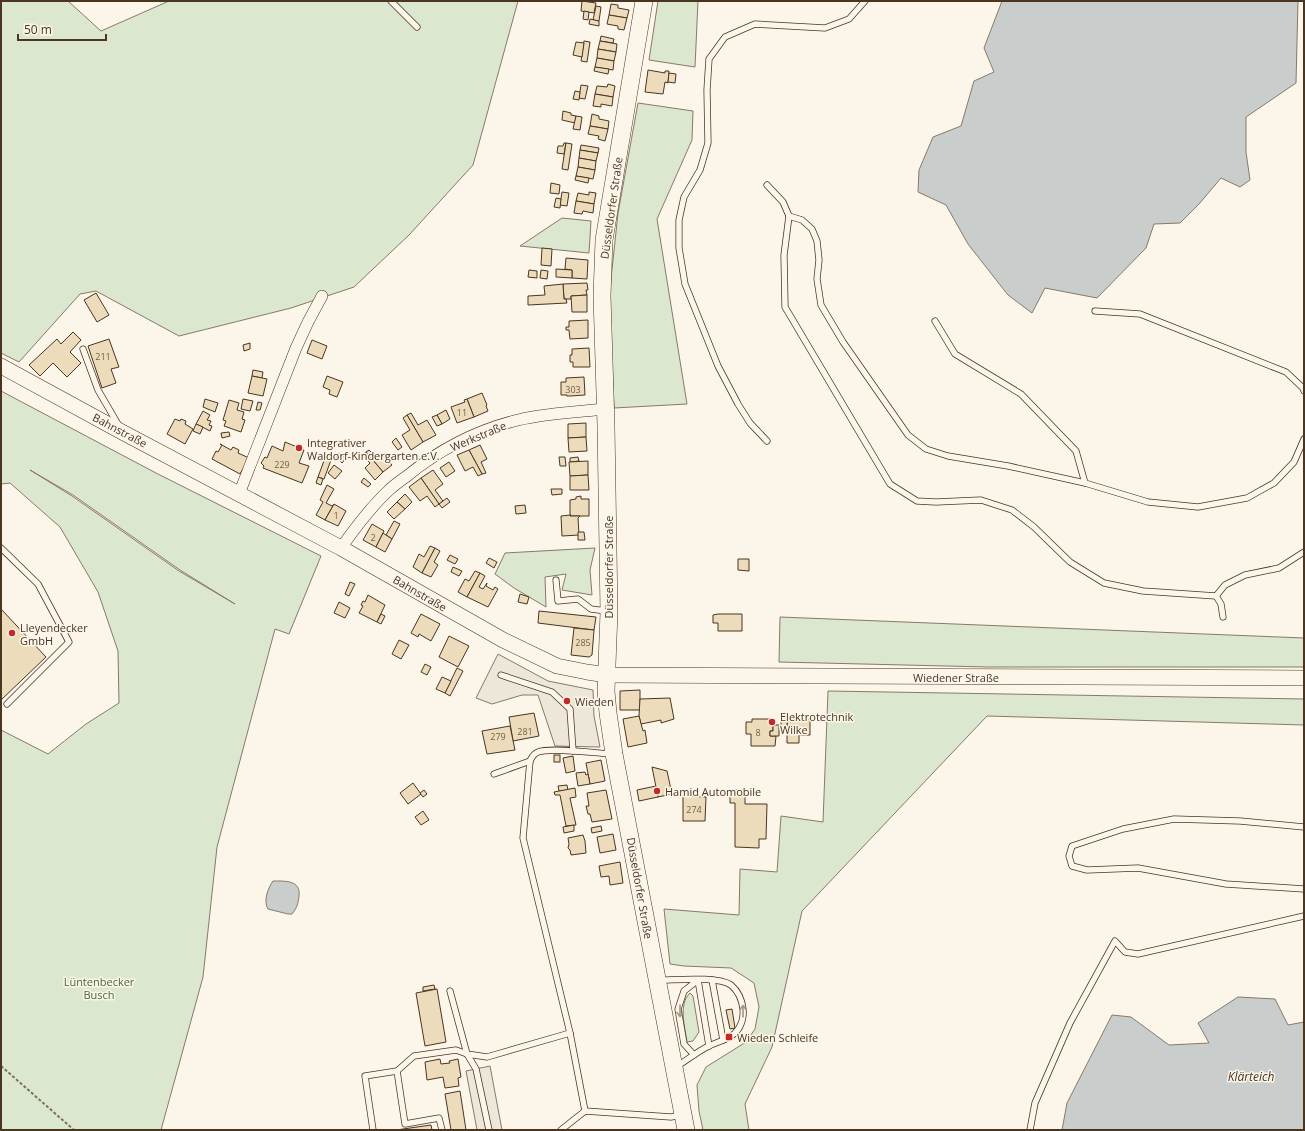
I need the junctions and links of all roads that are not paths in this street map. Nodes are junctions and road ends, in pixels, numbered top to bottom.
1 (391, 1) edge
2 (644, 1) edge
3 (865, 1) edge
4 (417, 26) dead end
5 (767, 185) dead end
6 (789, 216) junction
7 (322, 296) dead end
8 (1095, 311) dead end
9 (935, 321) dead end
10 (83, 349) dead end
11 (1, 366) edge
12 (1304, 391) edge
13 (606, 409) junction
14 (122, 432) junction
15 (1304, 438) edge
16 (767, 440) dead end
17 (1085, 482) junction
18 (239, 494) junction
19 (1, 548) edge
20 (341, 548) junction
21 (1304, 552) edge
22 (556, 580) dead end
23 (1216, 596) junction
24 (609, 612) junction
25 (1223, 617) dead end
26 (501, 674) dead end
27 (607, 674) junction
28 (1304, 678) edge
29 (7, 704) dead end
30 (573, 751) junction
31 (614, 754) junction
32 (530, 761) junction
33 (494, 774) dead end
34 (1304, 827) edge
35 (1304, 888) edge
36 (1304, 916) edge
37 (657, 980) junction
38 (698, 980) junction
39 (712, 980) junction
40 (450, 991) dead end
41 (570, 1033) junction
42 (723, 1040) junction
43 (709, 1046) junction
44 (467, 1054) junction
45 (694, 1055) junction
46 (674, 1068) junction
47 (397, 1071) junction
48 (585, 1111) junction
49 (684, 1122) edge
50 (568, 1127) edge
51 (373, 1130) edge
52 (442, 1130) edge
53 (490, 1130) edge
54 (562, 1130) edge
55 (1030, 1130) edge

1 - 4 lane
2 - 13 main road, Düsseldorfer Straße
3 - 16 lane
5 - 6 lane
6 - 17 lane
6 - 23 lane
7 - 18 street
8 - 12 lane
9 - 17 lane
10 - 14 lane
11 - 14 main road, Bahnstraße
13 - 20 street, Werkstraße
13 - 24 main road, Düsseldorfer Straße
14 - 18 main road, Bahnstraße
15 - 17 lane
18 - 20 main road, Bahnstraße
19 - 29 lane
20 - 27 main road, Bahnstraße
21 - 23 lane
22 - 24 lane
23 - 25 lane
24 - 27 main road, Düsseldorfer Straße
26 - 30 lane
27 - 28 main road, Wiedener Straße
27 - 31 main road, Düsseldorfer Straße
30 - 31 lane
30 - 32 lane
31 - 37 main road, Düsseldorfer Straße
32 - 33 lane
32 - 41 lane
34 - 35 lane
36 - 55 lane
37 - 38 lane
37 - 46 main road, Düsseldorfer Straße
38 - 39 lane
38 - 43 lane
38 -> 45 lane
39 - 42 lane
42 -> 39 lane
40 - 44 lane
41 - 44 lane
41 - 48 lane
42 - 43 lane
43 - 45 lane
44 - 47 lane
44 - 53 lane
45 - 46 lane
46 - 49 main road, Düsseldorfer Straße
47 - 51 lane
47 - 52 lane
48 - 49 lane
48 - 50 lane
50 - 54 lane

